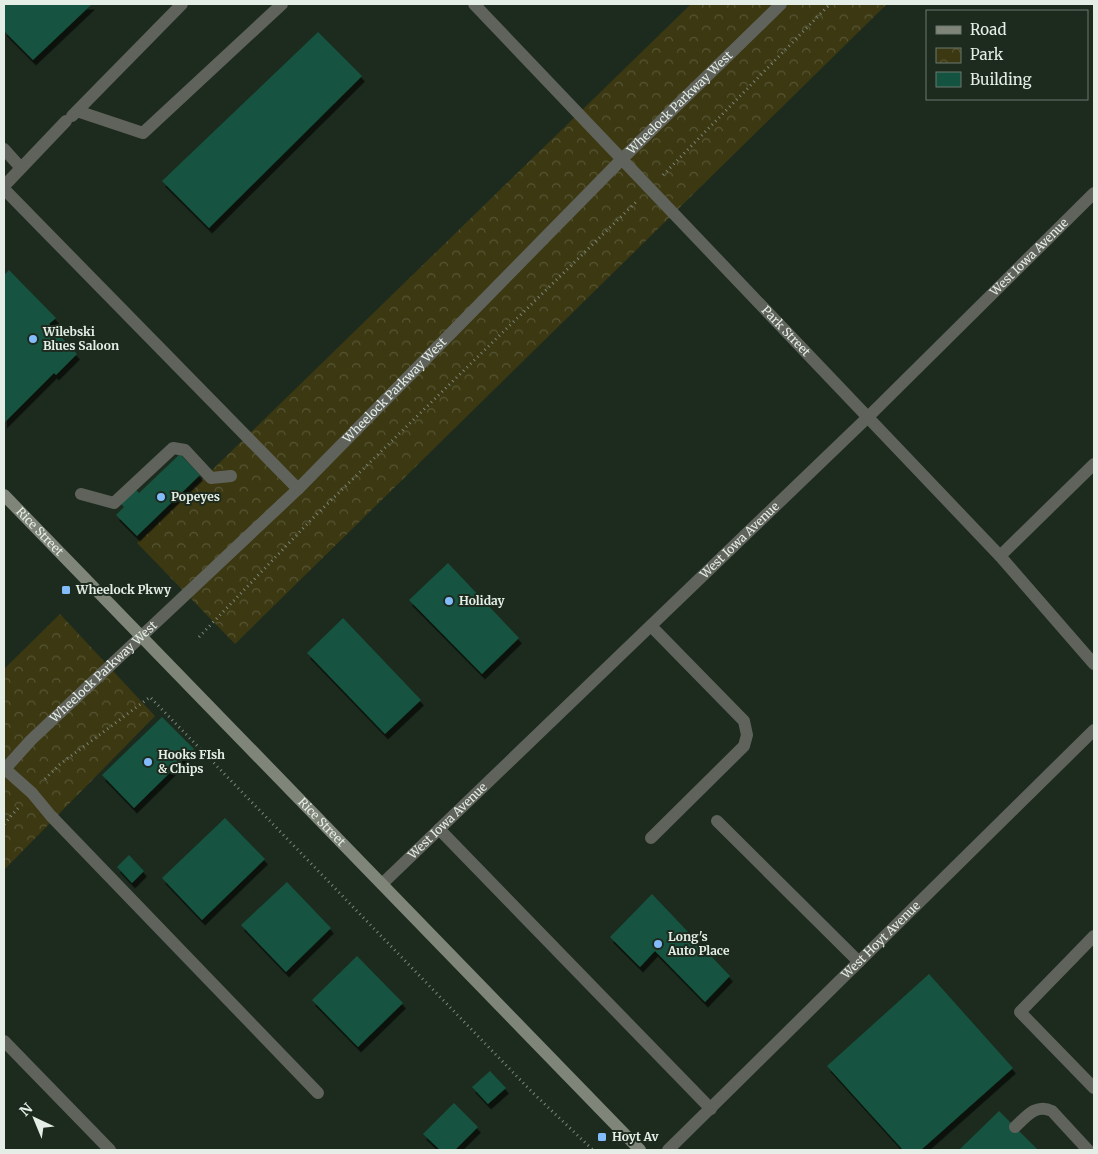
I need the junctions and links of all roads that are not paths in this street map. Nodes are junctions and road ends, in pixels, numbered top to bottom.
1 (182, 4) edge
2 (282, 4) edge
3 (474, 4) edge
4 (781, 4) edge
5 (77, 111) junction
6 (4, 149) edge
7 (622, 159) junction
8 (21, 168) junction
9 (4, 188) edge
10 (1094, 192) edge
11 (868, 417) junction
12 (1094, 464) edge
13 (231, 476) dead end
14 (298, 489) junction
15 (81, 494) dead end
16 (4, 495) edge
17 (1000, 556) junction
18 (651, 626) junction
19 (142, 637) junction
20 (1094, 664) edge
21 (1094, 730) edge
22 (4, 770) edge
23 (717, 821) dead end
24 (439, 829) junction
25 (651, 838) dead end
26 (382, 884) junction
27 (1094, 936) edge
28 (859, 962) junction
29 (4, 1041) edge
30 (1092, 1080) edge
31 (318, 1093) dead end
32 (711, 1109) junction
33 (1015, 1126) dead end
34 (110, 1150) edge
35 (640, 1150) edge
36 (668, 1150) edge
37 (1088, 1150) edge

1 - 5 street
2 - 5 street
3 - 7 street, Park Street
4 - 7 street, Wheelock Parkway West
5 - 8 street
6 - 8 street
7 - 11 street, Park Street
7 - 14 street, Wheelock Parkway West
8 - 9 street
9 - 14 street
10 - 11 street, West Iowa Avenue
11 - 17 street, Park Street
11 - 18 street, West Iowa Avenue
12 - 17 street
13 - 15 street
14 - 19 street, Wheelock Parkway West
16 - 19 main road, Rice Street
17 - 20 street, Park Street
18 - 24 street, West Iowa Avenue
18 - 25 street
19 - 22 street, Wheelock Parkway West
19 - 26 main road, Rice Street
21 - 28 street, West Hoyt Avenue
22 - 31 street
23 - 28 street
24 - 26 street, West Iowa Avenue
24 - 32 street
26 - 35 main road, Rice Street
27 - 30 street
28 - 32 street, West Hoyt Avenue
29 - 34 street
32 - 36 street, West Hoyt Avenue
33 - 37 street

